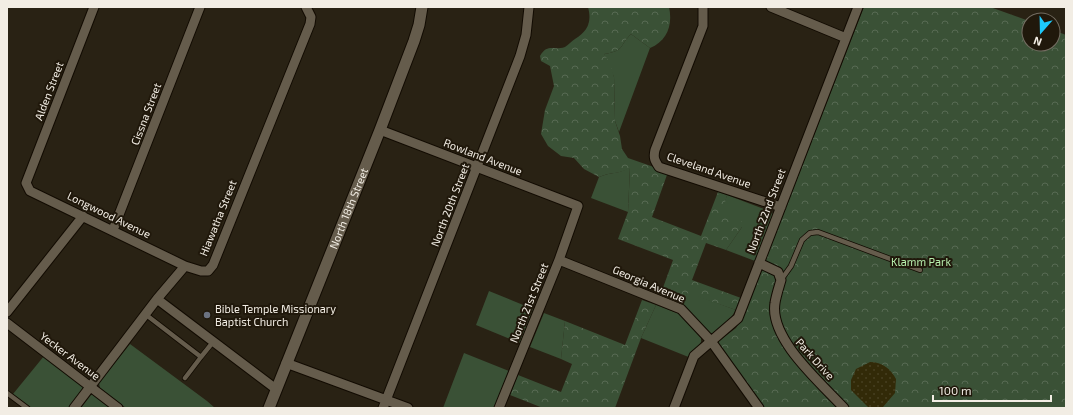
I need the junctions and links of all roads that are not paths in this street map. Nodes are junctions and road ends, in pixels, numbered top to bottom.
1 (94, 7) edge
2 (200, 7) edge
3 (306, 7) edge
4 (422, 7) edge
5 (528, 7) edge
6 (703, 7) edge
7 (771, 7) edge
8 (858, 7) edge
9 (846, 38) junction
10 (380, 130) junction
11 (477, 168) junction
12 (26, 184) joint
13 (578, 206) joint
14 (781, 207) junction
15 (83, 216) junction
16 (113, 230) junction
17 (559, 260) junction
18 (759, 263) junction
19 (185, 266) junction
20 (920, 270) dead end
21 (781, 280) junction
22 (157, 299) junction
23 (7, 312) edge
24 (145, 314) junction
25 (7, 323) edge
26 (711, 341) junction
27 (213, 342) junction
28 (201, 357) junction
29 (286, 363) junction
30 (185, 378) dead end
31 (91, 387) junction
32 (276, 389) junction
33 (7, 393) edge
34 (385, 404) edge
35 (27, 408) edge
36 (74, 408) edge
37 (118, 408) edge
38 (268, 408) edge
39 (408, 408) edge
40 (499, 408) edge
41 (674, 408) edge
42 (759, 408) edge
43 (844, 408) edge

1 - 12 street, Alden Street
2 - 16 street, Cissna Street
3 - 19 street, Hiawatha Street
4 - 10 main road, North 18th Street
5 - 11 street, North 20th Street
6 - 14 street, Cleveland Avenue
7 - 9 street
8 - 9 street, North 22nd Street
9 - 14 street, North 22nd Street
10 - 11 street, Rowland Avenue
10 - 29 main road, North 18th Street
11 - 13 street, Rowland Avenue
11 - 34 street, North 20th Street
12 - 15 street, Longwood Avenue
13 - 17 street, North 21st Street
14 - 18 street, North 22nd Street
15 - 16 street, Longwood Avenue
15 - 23 street
16 - 19 street, Longwood Avenue
17 - 26 street, Georgia Avenue
17 - 40 street, North 21st Street
18 - 21 street
18 - 26 street, North 22nd Street
19 - 22 street
20 - 21 lane
21 - 43 street, Park Drive
22 - 24 street
22 - 27 street
24 - 28 lane
24 - 31 street
25 - 31 street, Yecker Avenue
26 - 41 street, North 22nd Street
26 - 42 street, Georgia Avenue
27 - 28 lane
27 - 32 street
28 - 30 lane
29 - 32 main road, North 18th Street
29 - 34 street
31 - 36 street
31 - 37 street, Yecker Avenue
32 - 38 main road, North 18th Street
33 - 35 lane
34 - 39 street

